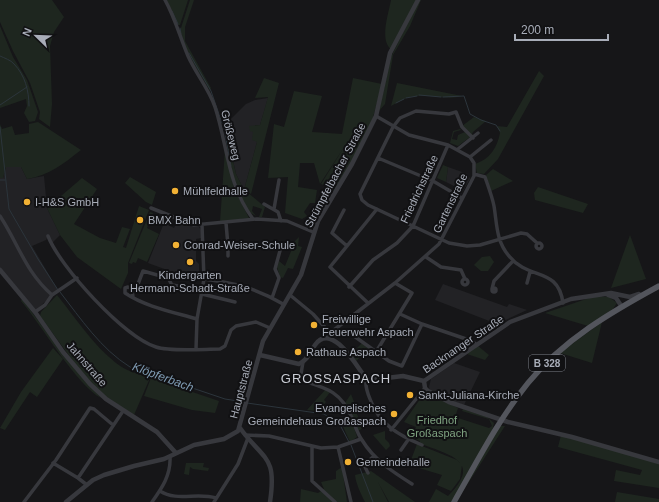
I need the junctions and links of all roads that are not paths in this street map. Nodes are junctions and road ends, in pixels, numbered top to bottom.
1 (164, 0) edge
2 (418, 0) edge
3 (376, 116) junction
4 (394, 127) junction
5 (478, 133) dead end
6 (473, 138) junction
7 (491, 140) dead end
8 (448, 145) junction
9 (458, 149) junction
10 (470, 157) junction
11 (378, 158) junction
12 (474, 174) junction
13 (279, 180) dead end
14 (433, 181) junction
15 (462, 198) junction
16 (264, 204) dead end
17 (151, 208) dead end
18 (274, 209) junction
19 (377, 209) junction
20 (344, 210) dead end
21 (0, 216) edge
22 (253, 219) junction
23 (281, 221) junction
24 (226, 223) junction
25 (202, 225) junction
26 (413, 226) junction
27 (313, 232) junction
28 (48, 236) dead end
29 (499, 239) junction
30 (442, 240) junction
31 (537, 243) dead end
32 (228, 246) junction
33 (255, 246) dead end
34 (347, 246) junction
35 (280, 247) dead end
36 (228, 256) dead end
37 (426, 257) junction
38 (513, 261) junction
39 (0, 270) edge
40 (530, 272) junction
41 (77, 278) junction
42 (204, 279) junction
43 (465, 279) dead end
44 (395, 283) junction
45 (527, 283) dead end
46 (138, 284) dead end
47 (659, 286) edge
48 (349, 287) junction
49 (492, 289) dead end
50 (202, 292) junction
51 (605, 294) junction
52 (52, 295) junction
53 (290, 295) junction
54 (620, 295) junction
55 (133, 297) dead end
56 (272, 298) junction
57 (618, 301) junction
58 (235, 302) dead end
59 (368, 303) junction
60 (563, 303) junction
61 (284, 304) junction
62 (624, 306) junction
63 (35, 312) junction
64 (613, 312) junction
65 (400, 314) junction
66 (197, 319) junction
67 (422, 324) junction
68 (270, 328) junction
69 (329, 335) junction
70 (354, 336) dead end
71 (477, 345) junction
72 (196, 349) junction
73 (376, 352) junction
74 (260, 355) junction
75 (303, 362) junction
76 (366, 378) junction
77 (424, 381) junction
78 (426, 388) junction
79 (123, 411) junction
80 (490, 416) junction
81 (502, 420) junction
82 (113, 425) junction
83 (240, 428) junction
84 (392, 430) junction
85 (494, 432) junction
86 (247, 436) junction
87 (360, 439) junction
88 (408, 440) junction
89 (422, 445) dead end
90 (312, 447) junction
91 (338, 447) junction
92 (401, 450) dead end
93 (176, 453) junction
94 (374, 456) junction
95 (170, 457) junction
96 (659, 462) edge
97 (53, 463) junction
98 (368, 473) dead end
99 (78, 478) junction
100 (412, 484) dead end
101 (87, 485) junction
102 (160, 491) junction
103 (216, 498) junction
104 (24, 502) edge
105 (66, 502) edge
106 (152, 502) edge
107 (214, 502) edge
108 (270, 502) edge
109 (335, 502) edge
110 (351, 502) edge
111 (454, 502) edge

1 - 22 street, Größeweg
2 - 3 street, Strümpfelbacher Straße
3 - 4 street
3 - 27 street, Strümpfelbacher Straße
4 - 6 street
4 - 8 street
4 - 11 street
5 - 6 street
6 - 9 street
7 - 10 street
8 - 9 street
8 - 14 street, Friedrichstraße
9 - 10 street
10 - 12 street, Gartenstraße
11 - 14 street
11 - 19 street
12 - 15 street, Gartenstraße
12 - 29 street
13 - 18 street
14 - 15 street
14 - 26 street, Friedrichstraße
15 - 30 street, Gartenstraße
16 - 18 street
17 - 25 street
18 - 23 street
19 - 26 street
19 - 34 street
20 - 34 street
21 - 52 street
22 - 23 street
22 - 24 street
23 - 27 street
24 - 25 street
24 - 32 street
25 - 42 street
26 - 30 street
26 - 48 street, Friedrichstraße
27 - 53 street, Strümpfelbacher Straße
28 - 41 street
29 - 30 street
29 - 31 street
29 - 38 street
30 - 37 street, Gartenstraße
32 - 33 street
32 - 36 street
34 - 48 street
35 - 56 street
37 - 43 street
37 - 44 street, Gartenstraße
38 - 40 street
38 - 49 street
39 - 63 street, Jahnstraße
40 - 45 street
40 - 60 street
41 - 52 street
41 - 72 street
42 - 50 street
42 - 56 street
44 - 59 street, Gartenstraße
44 - 65 street
46 - 50 street
47 - 54 street, Backnanger Straße
47 - 62 main road, B 328
48 - 59 street
50 - 58 street
50 - 66 street
51 - 54 street, Backnanger Straße
51 - 57 street
51 - 60 street, Backnanger Straße
52 - 63 street
53 - 61 street, Strümpfelbacher Straße
53 - 69 street
54 - 62 street
55 - 66 street
56 - 61 street
57 - 62 street
57 - 64 street
59 - 69 street, Gartenstraße
60 - 71 street, Backnanger Straße
61 - 68 street, Strümpfelbacher Straße
62 - 64 main road, B 328
63 - 79 street, Jahnstraße
64 - 81 main road, B 328
65 - 67 street
65 - 73 street
66 - 72 street
67 - 71 street
67 - 73 street
68 - 72 street
68 - 74 street, Strümpfelbacher Straße
69 - 75 street
69 - 76 street
70 - 73 street
71 - 77 street, Backnanger Straße
74 - 75 street
74 - 83 street, Hauptstraße
75 - 87 street
76 - 77 street, Backnanger Straße
76 - 84 street
77 - 78 street
78 - 80 street
78 - 84 street
79 - 82 street
79 - 93 street, Jahnstraße
80 - 81 street
80 - 85 street
81 - 85 main road, B 328
81 - 96 street
82 - 97 street
82 - 99 street
83 - 86 street
83 - 93 street
84 - 88 street
85 - 111 main road, B 328
86 - 90 street
86 - 103 street
86 - 108 street
87 - 91 street
87 - 94 street
88 - 89 street
88 - 92 street
90 - 91 street
90 - 109 street
91 - 110 street
93 - 95 street
94 - 98 street
94 - 100 street
95 - 101 street
95 - 102 street
97 - 99 street
97 - 104 street
99 - 101 street
101 - 105 street
102 - 103 street
102 - 106 street
103 - 107 street

